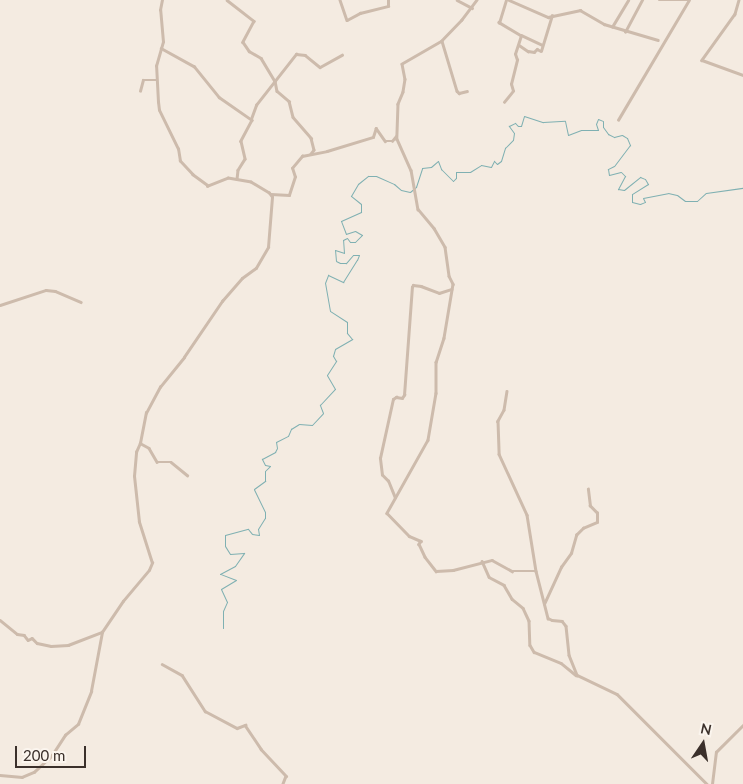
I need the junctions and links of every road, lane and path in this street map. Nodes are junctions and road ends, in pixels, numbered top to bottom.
1 (162, 0) edge
2 (227, 0) edge
3 (340, 0) edge
4 (388, 0) edge
5 (457, 0) edge
6 (477, 0) edge
7 (507, 0) edge
8 (628, 0) edge
9 (642, 0) edge
10 (659, 0) edge
11 (739, 0) edge
12 (472, 8) junction
13 (552, 16) junction
14 (612, 27) junction
15 (625, 32) junction
16 (521, 35) junction
17 (658, 40) dead end
18 (442, 41) junction
19 (519, 45) junction
20 (543, 46) junction
21 (161, 48) junction
22 (342, 56) dead end
23 (743, 75) edge
24 (157, 80) junction
25 (274, 82) junction
26 (140, 91) dead end
27 (467, 91) dead end
28 (504, 102) dead end
29 (251, 119) junction
30 (618, 120) dead end
31 (396, 135) junction
32 (314, 150) junction
33 (318, 153) junction
34 (310, 154) junction
35 (237, 179) junction
36 (270, 194) junction
37 (452, 289) junction
38 (81, 302) dead end
39 (0, 305) edge
40 (507, 391) dead end
41 (140, 443) junction
42 (187, 475) dead end
43 (588, 490) dead end
44 (395, 498) junction
45 (482, 561) junction
46 (536, 571) junction
47 (544, 604) junction
48 (0, 620) edge
49 (102, 632) junction
50 (162, 664) dead end
51 (577, 675) junction
52 (743, 725) edge
53 (0, 774) edge
54 (283, 784) edge
55 (707, 784) edge
56 (712, 784) edge

1 - 21 street
2 - 25 street
3 - 4 street
5 - 12 street
6 - 12 street
7 - 13 street
7 - 16 street
8 - 14 street
9 - 15 street
10 - 30 street
11 - 23 street
12 - 18 street
13 - 14 street
13 - 20 street
14 - 15 street
15 - 17 street
16 - 19 street
16 - 20 street
18 - 27 street
18 - 31 street
19 - 20 street
19 - 28 street
21 - 24 street
21 - 29 street
22 - 25 street
24 - 26 street
24 - 35 street
25 - 29 street
25 - 32 street
29 - 35 street
31 - 33 street
31 - 37 street
32 - 33 street
32 - 34 street
33 - 34 street
34 - 36 street
35 - 36 street
36 - 41 street
37 - 44 street
37 - 44 street
38 - 39 street
40 - 46 street
41 - 42 street
41 - 49 street
43 - 47 street
44 - 45 street
45 - 46 street
45 - 51 street
46 - 47 street
47 - 51 street
48 - 49 street
49 - 53 street
50 - 54 street
51 - 55 street
52 - 56 street

